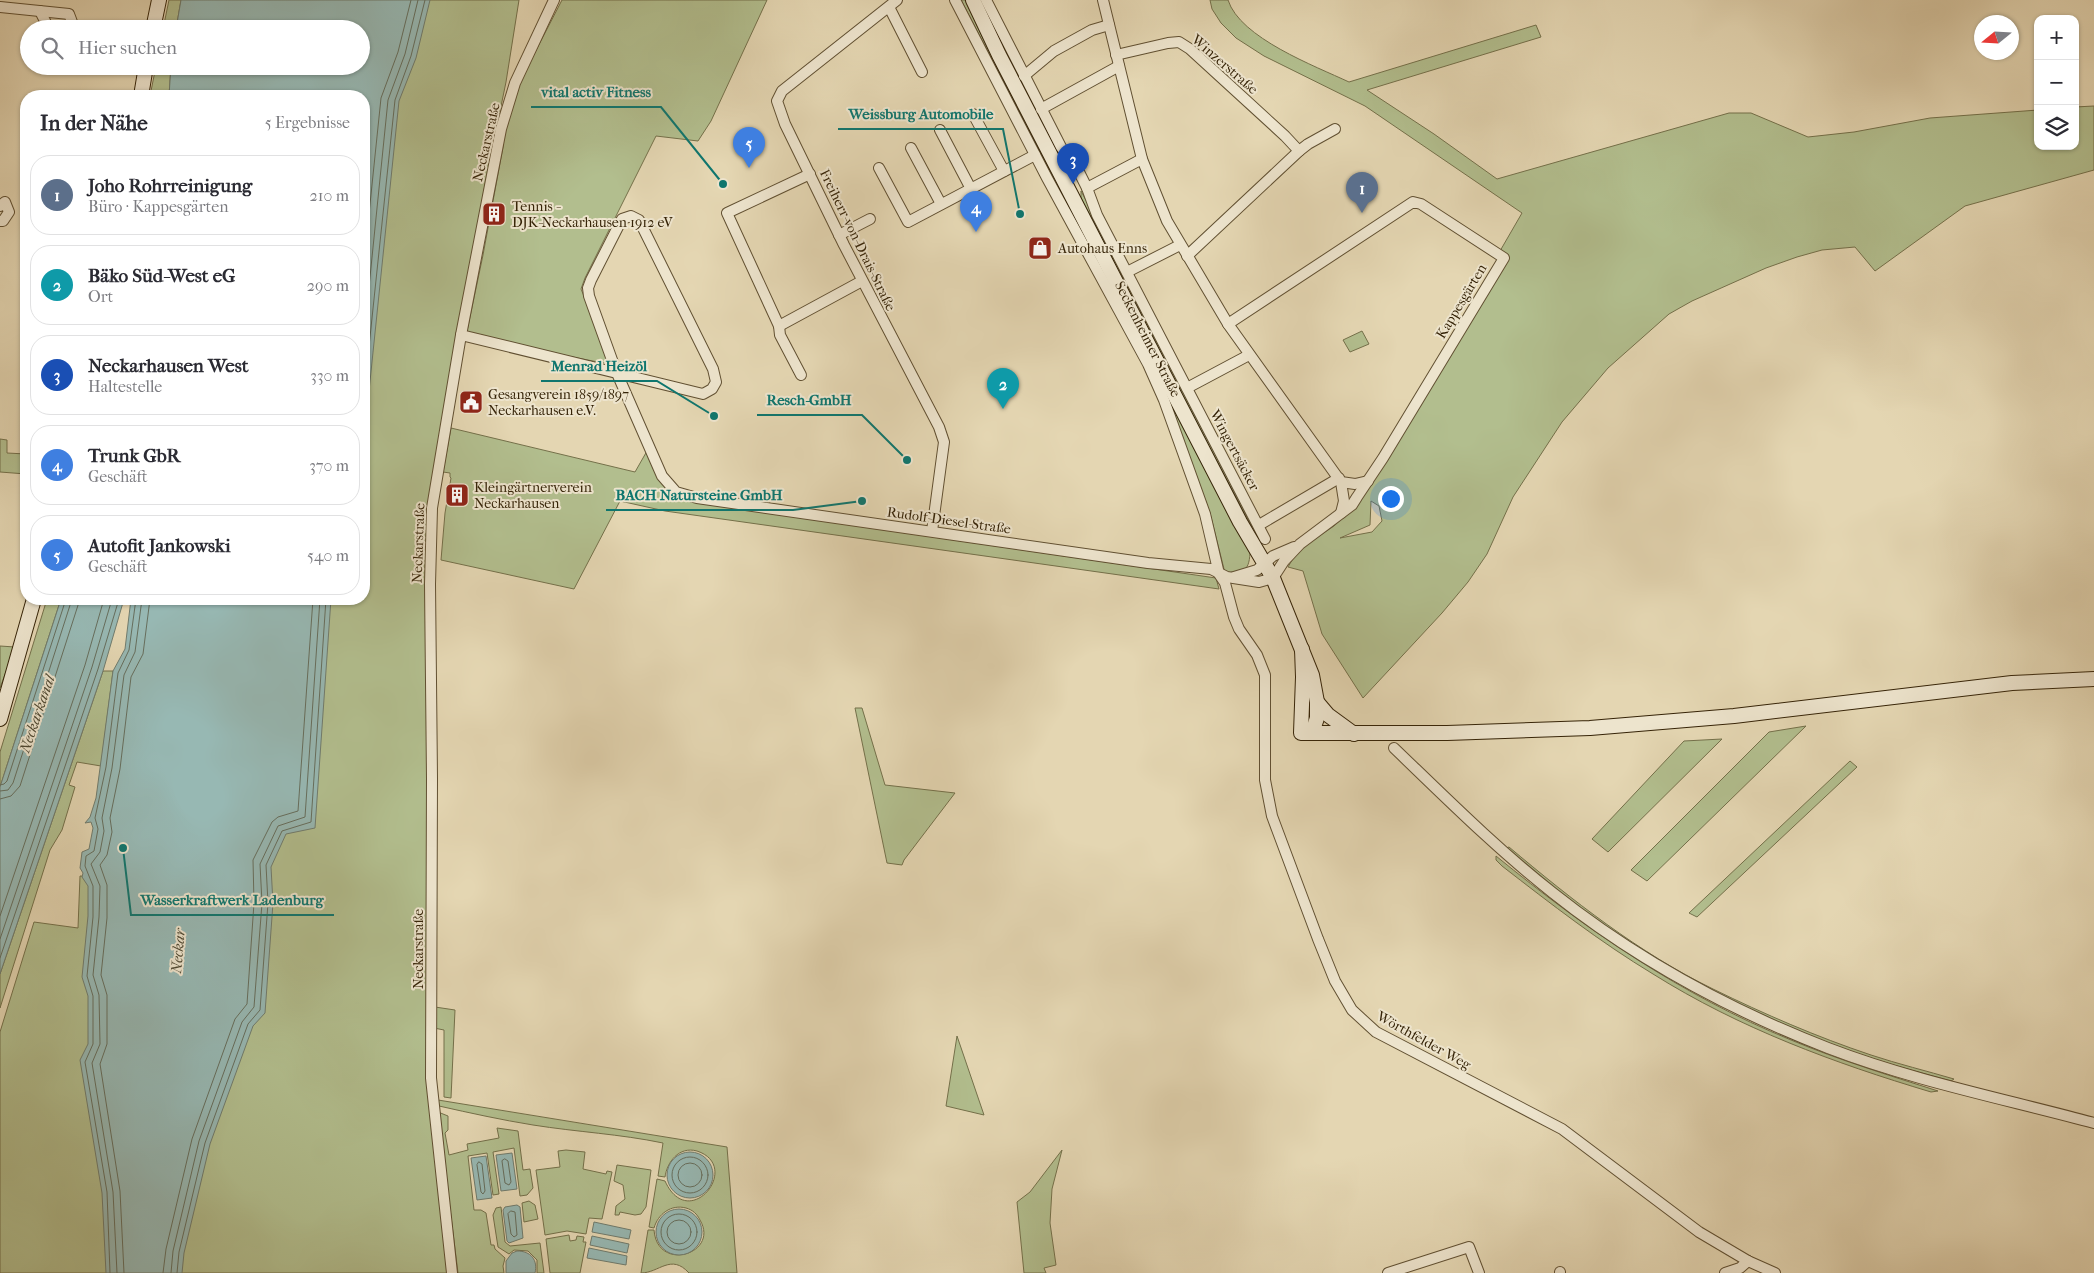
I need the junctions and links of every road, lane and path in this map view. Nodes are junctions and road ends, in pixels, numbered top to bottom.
1 (159, 0) edge
2 (554, 0) edge
3 (897, 0) edge
4 (955, 0) edge
5 (973, 0) edge
6 (986, 0) edge
7 (1103, 0) edge
8 (0, 7) edge
9 (888, 7) junction
10 (40, 11) junction
11 (44, 20) edge
12 (71, 20) edge
13 (155, 20) edge
14 (1109, 25) junction
15 (1116, 55) junction
16 (1119, 66) junction
17 (922, 72) dead end
18 (144, 75) edge
19 (1024, 76) junction
20 (142, 90) edge
21 (1041, 109) junction
22 (973, 114) dead end
23 (1335, 129) dead end
24 (940, 130) dead end
25 (911, 148) dead end
26 (1299, 151) junction
27 (1035, 155) junction
28 (1142, 159) junction
29 (880, 168) dead end
30 (1004, 171) junction
31 (810, 174) junction
32 (1087, 188) junction
33 (971, 189) junction
34 (941, 204) junction
35 (0, 206) edge
36 (870, 219) dead end
37 (0, 221) edge
38 (839, 235) junction
39 (1180, 244) junction
40 (1187, 256) junction
41 (1127, 272) junction
42 (862, 281) junction
43 (1228, 324) junction
44 (779, 326) junction
45 (461, 334) junction
46 (1249, 355) junction
47 (616, 371) junction
48 (801, 375) dead end
49 (1187, 388) junction
50 (1340, 480) junction
51 (1368, 481) junction
52 (1341, 513) junction
53 (1259, 525) junction
54 (932, 531) junction
55 (1265, 539) dead end
56 (1300, 544) junction
57 (1264, 563) junction
58 (1220, 574) junction
59 (1234, 577) junction
60 (1273, 578) junction
61 (32, 605) edge
62 (1302, 649) junction
63 (2094, 679) edge
64 (1317, 702) junction
65 (0, 719) edge
66 (1307, 733) junction
67 (1354, 734) junction
68 (1394, 748) dead end
69 (2094, 1123) edge
70 (1748, 1261) junction
71 (452, 1273) edge
72 (1388, 1273) edge
73 (1479, 1273) edge
74 (1725, 1273) edge
75 (1775, 1273) edge

1 - 13 main road
2 - 45 street, Neckarstraße
3 - 9 street, Freiherr-von-Drais-Straße
4 - 27 street, Seckenheimer Straße
5 - 57 main road
6 - 19 street, Wingertsäcker
7 - 14 street
8 - 10 street
9 - 17 street
9 - 31 street, Freiherr-von-Drais-Straße
10 - 11 street
10 - 12 street
14 - 15 street
14 - 19 street
15 - 16 street
15 - 26 street, Winzerstraße
16 - 21 street
16 - 28 street
18 - 20 main road
19 - 21 street, Wingertsäcker
21 - 32 street, Wingertsäcker
22 - 30 street
23 - 26 street
24 - 33 street
25 - 34 street
26 - 40 street
27 - 30 street
27 - 58 street, Seckenheimer Straße
28 - 32 street
28 - 39 street
29 - 34 street
30 - 33 street
31 - 38 street, Freiherr-von-Drais-Straße
31 - 44 street
32 - 41 street, Wingertsäcker
33 - 34 street
35 - 37 street
36 - 38 street
38 - 42 street, Freiherr-von-Drais-Straße
39 - 40 street
39 - 41 street
40 - 43 street
41 - 49 street, Wingertsäcker
42 - 44 street
42 - 54 street, Freiherr-von-Drais-Straße
43 - 46 street
43 - 51 street, Kappesgärten
44 - 48 street
45 - 47 street
45 - 71 street, Neckarstraße
46 - 49 street
46 - 50 street
47 - 47 street, Rudolf-Diesel-Straße
47 - 54 street, Rudolf-Diesel-Straße
49 - 53 street, Wingertsäcker
50 - 51 street
50 - 52 street
50 - 53 street
51 - 52 street, Kappesgärten
52 - 56 street, Kappesgärten
53 - 55 street, Wingertsäcker
54 - 58 street, Rudolf-Diesel-Straße
56 - 57 street, Kappesgärten
56 - 60 street, Kappesgärten
57 - 59 street
57 - 60 main road
58 - 59 street, Rudolf-Diesel-Straße
58 - 70 street, Wörthfelder Weg
59 - 60 street, Rudolf-Diesel-Straße
60 - 62 main road
61 - 65 main road
62 - 64 main road
62 - 66 main road
63 - 67 main road
64 - 66 main road
64 - 67 main road
66 - 67 main road
68 - 69 street
70 - 74 street
70 - 75 street, Wörthfelder Weg
72 - 73 street

